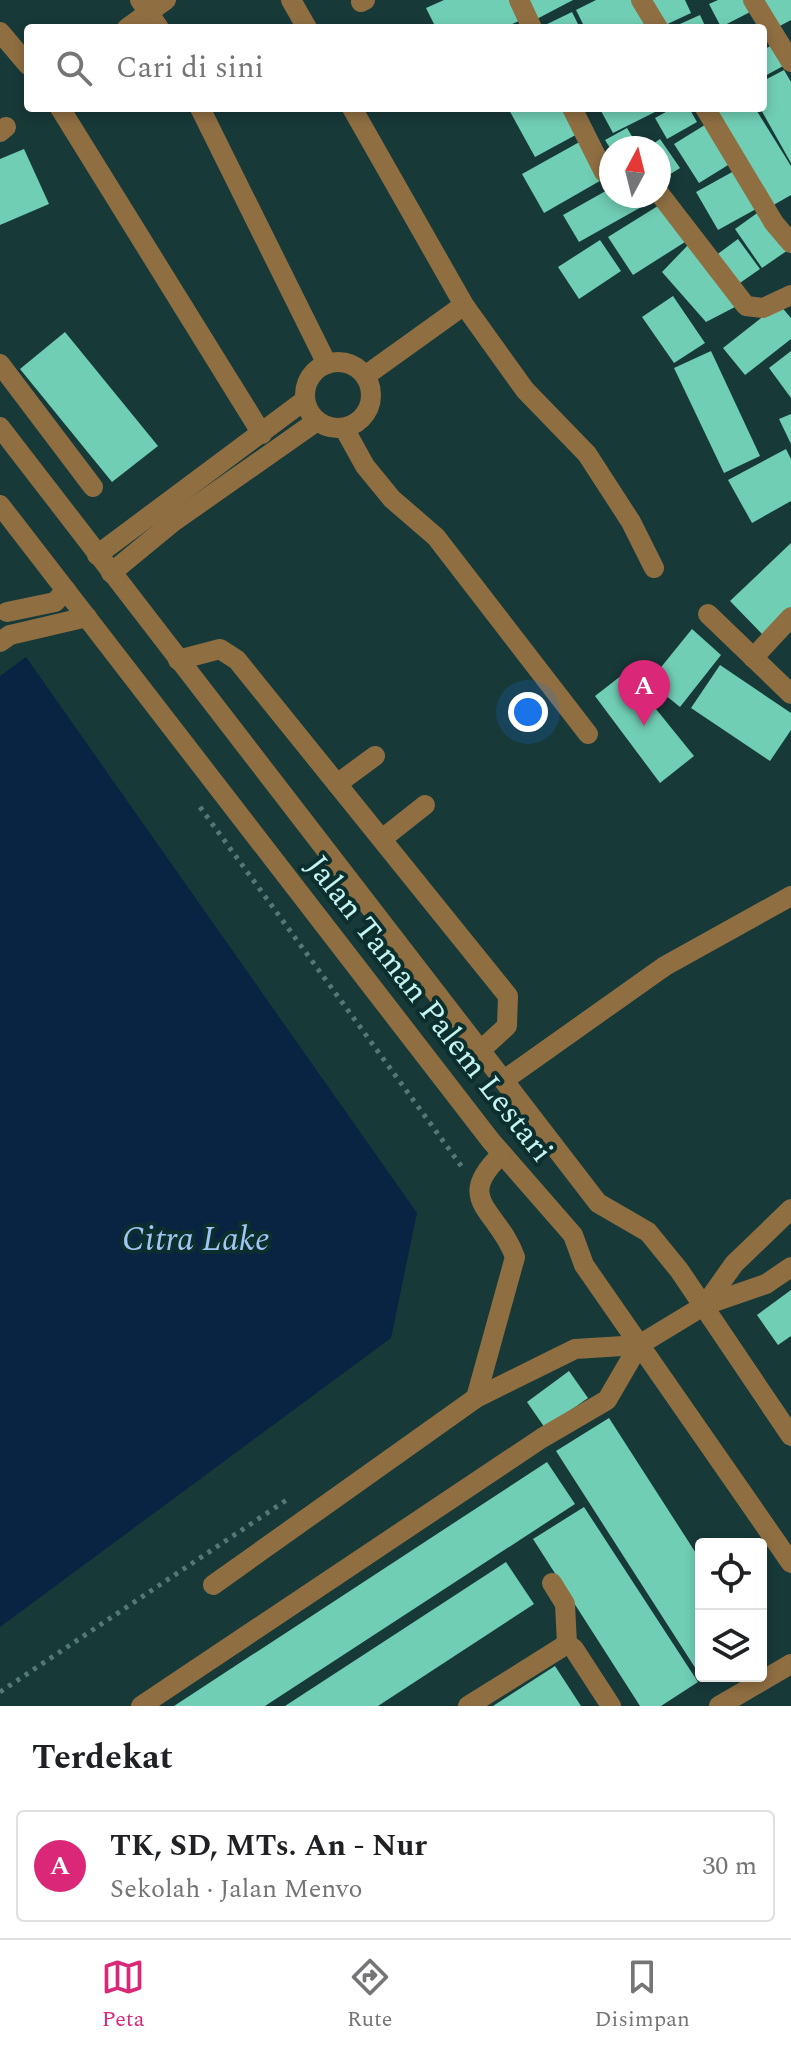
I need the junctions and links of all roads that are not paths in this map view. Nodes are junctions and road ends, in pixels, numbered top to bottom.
1 (291, 0) edge
2 (519, 0) edge
3 (641, 0) edge
4 (753, 0) edge
5 (154, 10) edge
6 (133, 24) edge
7 (305, 24) edge
8 (530, 24) edge
9 (656, 24) edge
10 (0, 32) edge
11 (24, 60) edge
12 (791, 62) edge
13 (62, 112) edge
14 (202, 112) edge
15 (354, 112) edge
16 (574, 112) edge
17 (707, 112) edge
18 (599, 162) edge
19 (671, 208) edge
20 (791, 243) edge
21 (791, 295) edge
22 (464, 305) junction
23 (0, 364) edge
24 (327, 364) junction
25 (365, 376) junction
26 (305, 400) junction
27 (317, 421) junction
28 (0, 427) edge
29 (344, 428) junction
30 (262, 434) junction
31 (39, 456) dead end
32 (52, 480) junction
33 (93, 487) dead end
34 (0, 505) edge
35 (97, 555) junction
36 (654, 568) dead end
37 (111, 573) junction
38 (66, 590) junction
39 (4, 607) edge
40 (708, 614) dead end
41 (87, 617) junction
42 (791, 617) edge
43 (5, 638) edge
44 (753, 658) junction
45 (178, 660) junction
46 (791, 694) edge
47 (588, 734) dead end
48 (375, 756) dead end
49 (337, 784) junction
50 (425, 805) dead end
51 (382, 839) junction
52 (791, 896) edge
53 (481, 1050) junction
54 (504, 1080) junction
55 (502, 1154) junction
56 (791, 1209) edge
57 (791, 1267) edge
58 (705, 1305) junction
59 (639, 1345) junction
60 (476, 1398) junction
61 (791, 1436) edge
62 (791, 1563) edge
63 (552, 1583) dead end
64 (213, 1585) dead end
65 (567, 1644) junction
66 (791, 1664) edge
67 (791, 1679) edge
68 (141, 1706) edge
69 (468, 1706) edge
70 (611, 1706) edge
71 (719, 1706) edge
72 (745, 1706) edge

1 - 7 street
2 - 8 street
3 - 9 street
4 - 12 street
5 - 6 street
10 - 11 street
13 - 30 street
14 - 24 street
15 - 22 street
16 - 18 street
17 - 20 street
19 - 21 street
22 - 25 street
22 - 36 street
23 - 33 street
24 - 25 street
24 - 26 street
25 - 29 street
26 - 27 street
26 - 30 street
27 - 29 street
27 - 37 street
28 - 32 street, Jalan Taman Palem Lestari
29 - 47 street
30 - 35 street
31 - 32 street
32 - 35 street, Jalan Taman Palem Lestari
34 - 38 street, Jalan Taman Palem Lestari
35 - 37 street, Jalan Taman Palem Lestari
37 - 45 street, Jalan Taman Palem Lestari
38 - 39 street
38 - 41 street, Jalan Taman Palem Lestari
39 - 43 street
40 - 44 street
41 - 43 street
41 - 55 street, Jalan Taman Palem Lestari
42 - 44 street
44 - 46 street
45 - 49 street
45 - 53 street, Jalan Taman Palem Lestari
48 - 49 street
49 - 51 street
50 - 51 street
51 - 53 street
52 - 54 street
53 - 54 street, Jalan Taman Palem Lestari
54 - 58 street, Jalan Taman Palem Lestari
55 - 59 street, Jalan Taman Palem Lestari
55 - 60 street
56 - 58 street
57 - 58 street
58 - 59 street
58 - 61 street
59 - 60 street
59 - 62 street, Jalan Taman Palem Lestari
59 - 68 street
60 - 64 street
63 - 65 street
65 - 69 street
65 - 70 street
66 - 71 street
67 - 72 street

